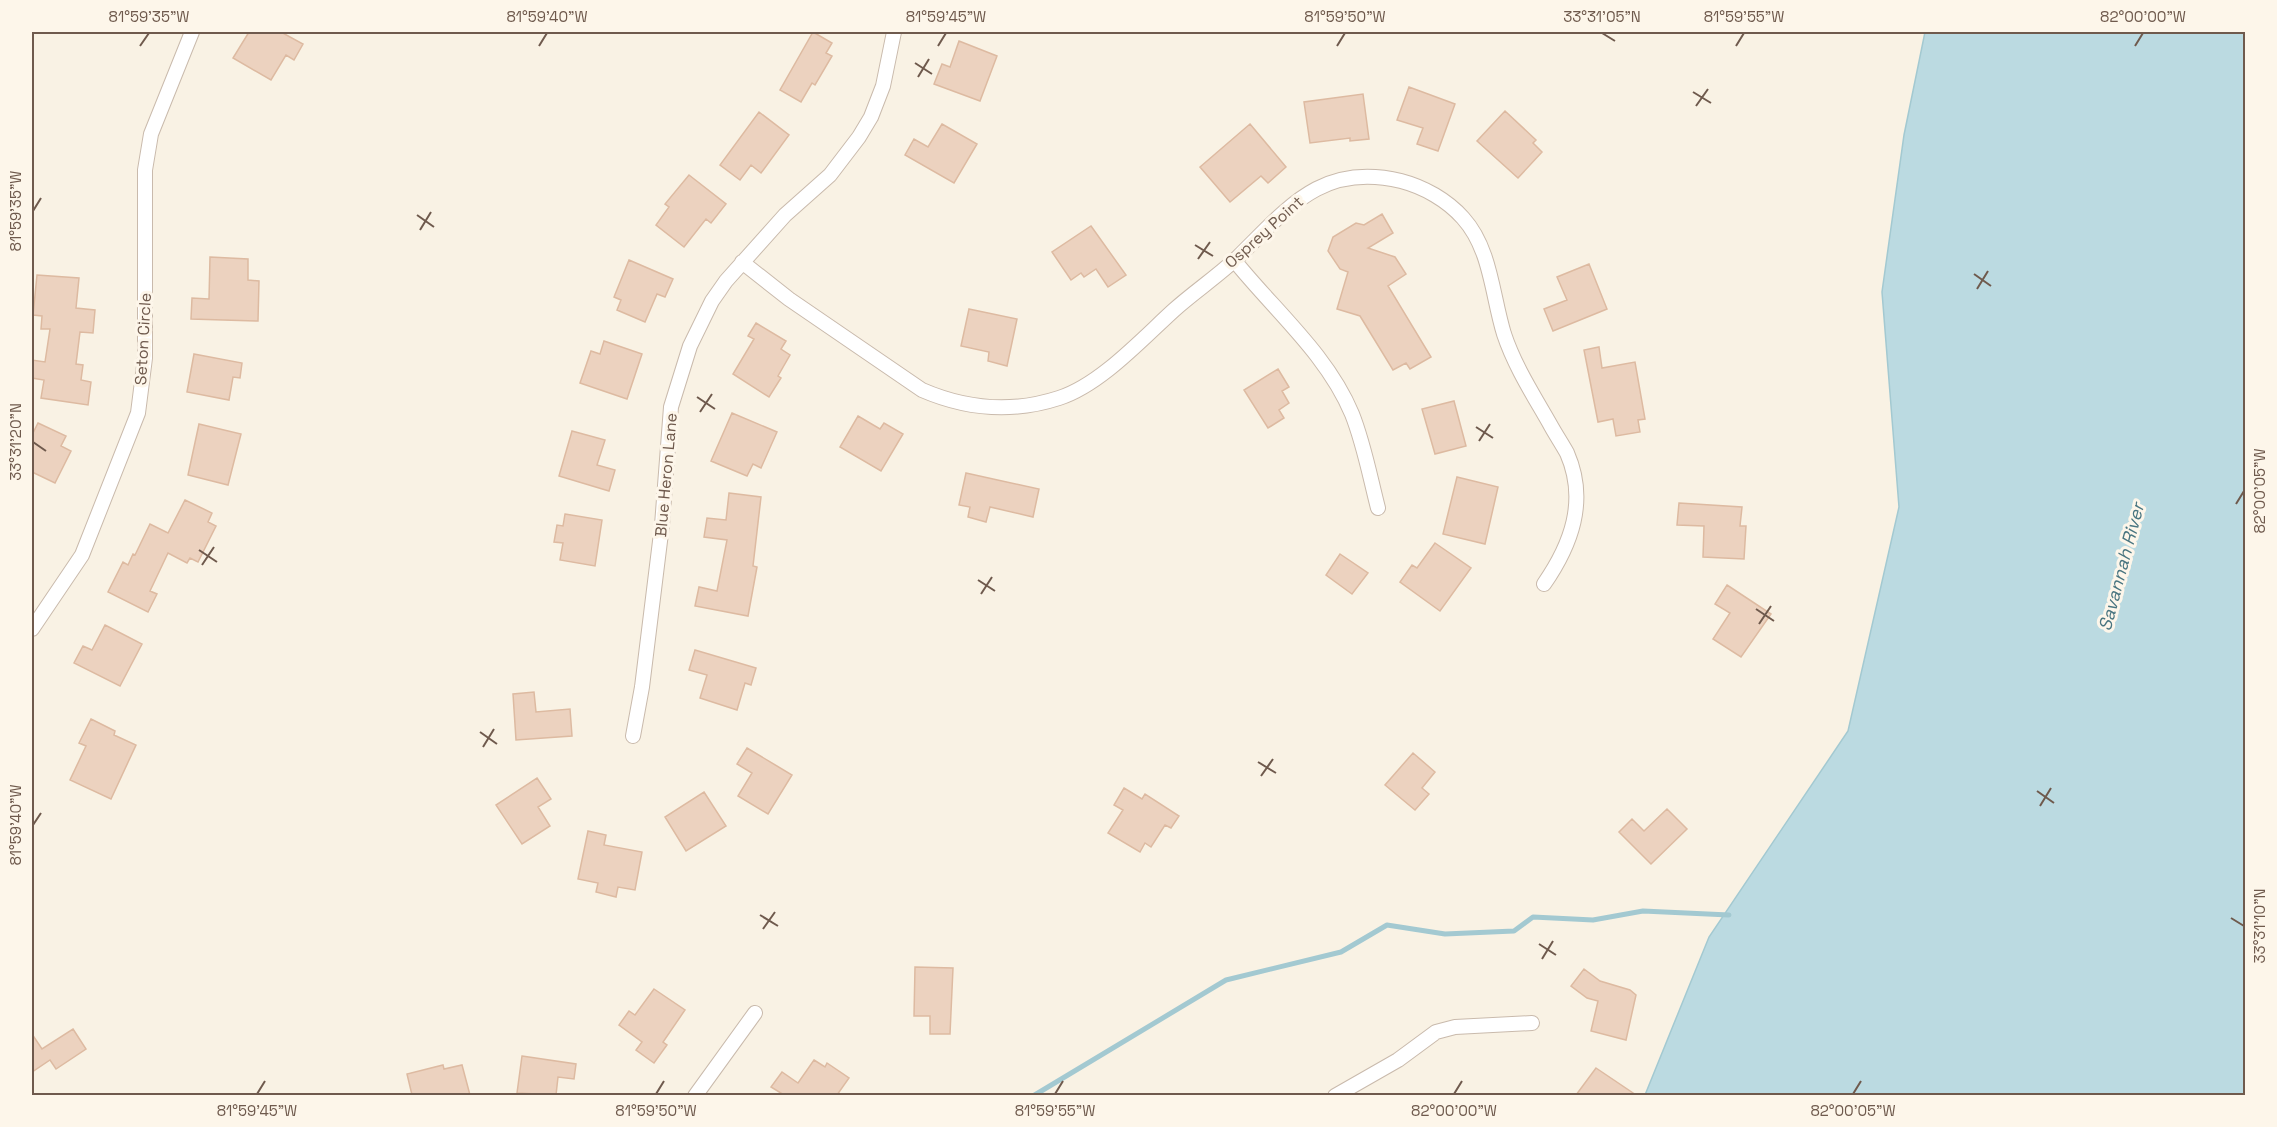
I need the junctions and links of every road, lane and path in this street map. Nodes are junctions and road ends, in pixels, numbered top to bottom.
1 (192, 32) edge
2 (894, 32) edge
3 (1234, 260) junction
4 (742, 262) junction
5 (1378, 508) dead end
6 (1544, 584) dead end
7 (32, 629) edge
8 (633, 736) dead end
9 (755, 1013) dead end
10 (1532, 1023) dead end
11 (695, 1095) edge
12 (1335, 1095) edge

1 - 7 street, Seton Circle
2 - 4 street, Blue Heron Lane
3 - 4 street, Osprey Point
3 - 5 street
3 - 6 street, Osprey Point
4 - 8 street, Blue Heron Lane
9 - 11 street
10 - 12 street

